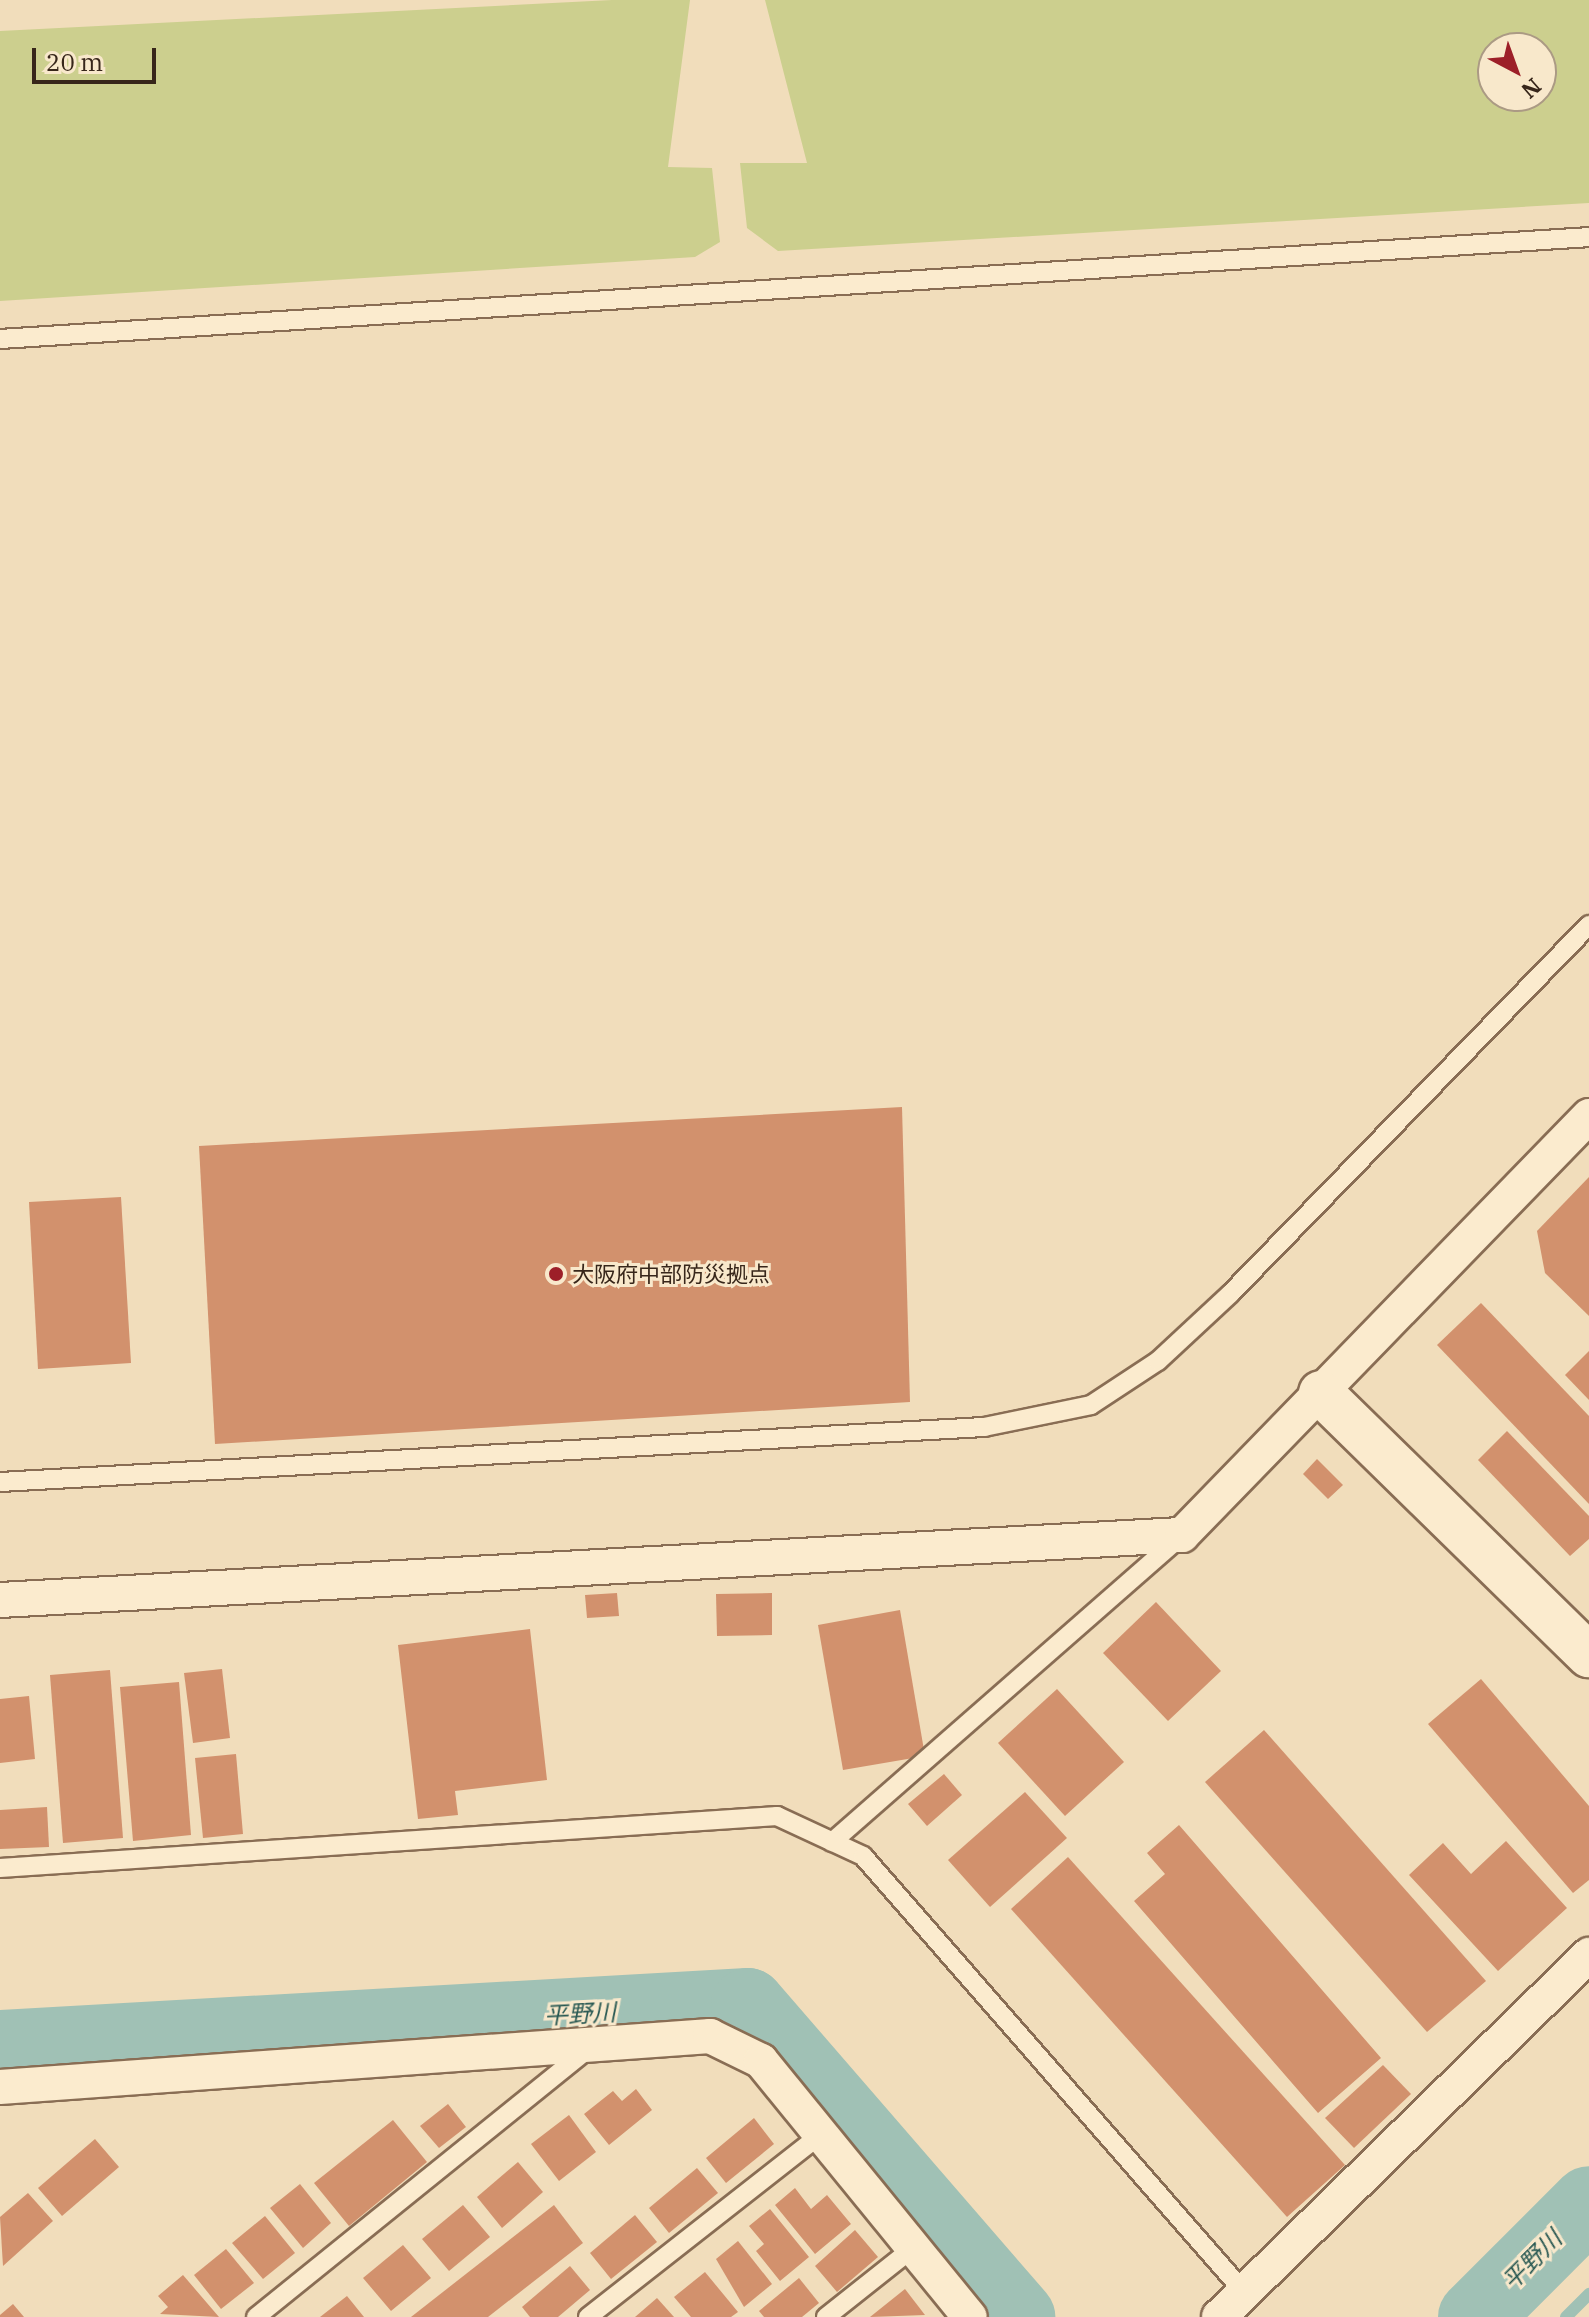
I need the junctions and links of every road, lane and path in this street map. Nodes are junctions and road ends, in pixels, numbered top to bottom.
1 (1589, 237) edge
2 (0, 339) edge
3 (1589, 925) edge
4 (1589, 1116) edge
5 (1321, 1393) junction
6 (0, 1482) edge
7 (1182, 1535) junction
8 (0, 1600) edge
9 (1589, 1655) edge
10 (832, 1842) junction
11 (0, 1868) edge
12 (1589, 1955) edge
13 (595, 2044) junction
14 (0, 2087) edge
15 (820, 2135) junction
16 (913, 2248) junction
17 (1229, 2308) edge
18 (256, 2317) edge
19 (588, 2317) edge
20 (826, 2317) edge
21 (970, 2317) edge

1 - 2 lane
3 - 6 lane
4 - 5 street
5 - 7 street
5 - 9 street
7 - 8 street
7 - 10 lane
10 - 11 lane
10 - 17 lane
12 - 17 street
13 - 14 street
13 - 15 street
13 - 18 lane
15 - 16 street
15 - 19 lane
16 - 20 lane
16 - 21 street

